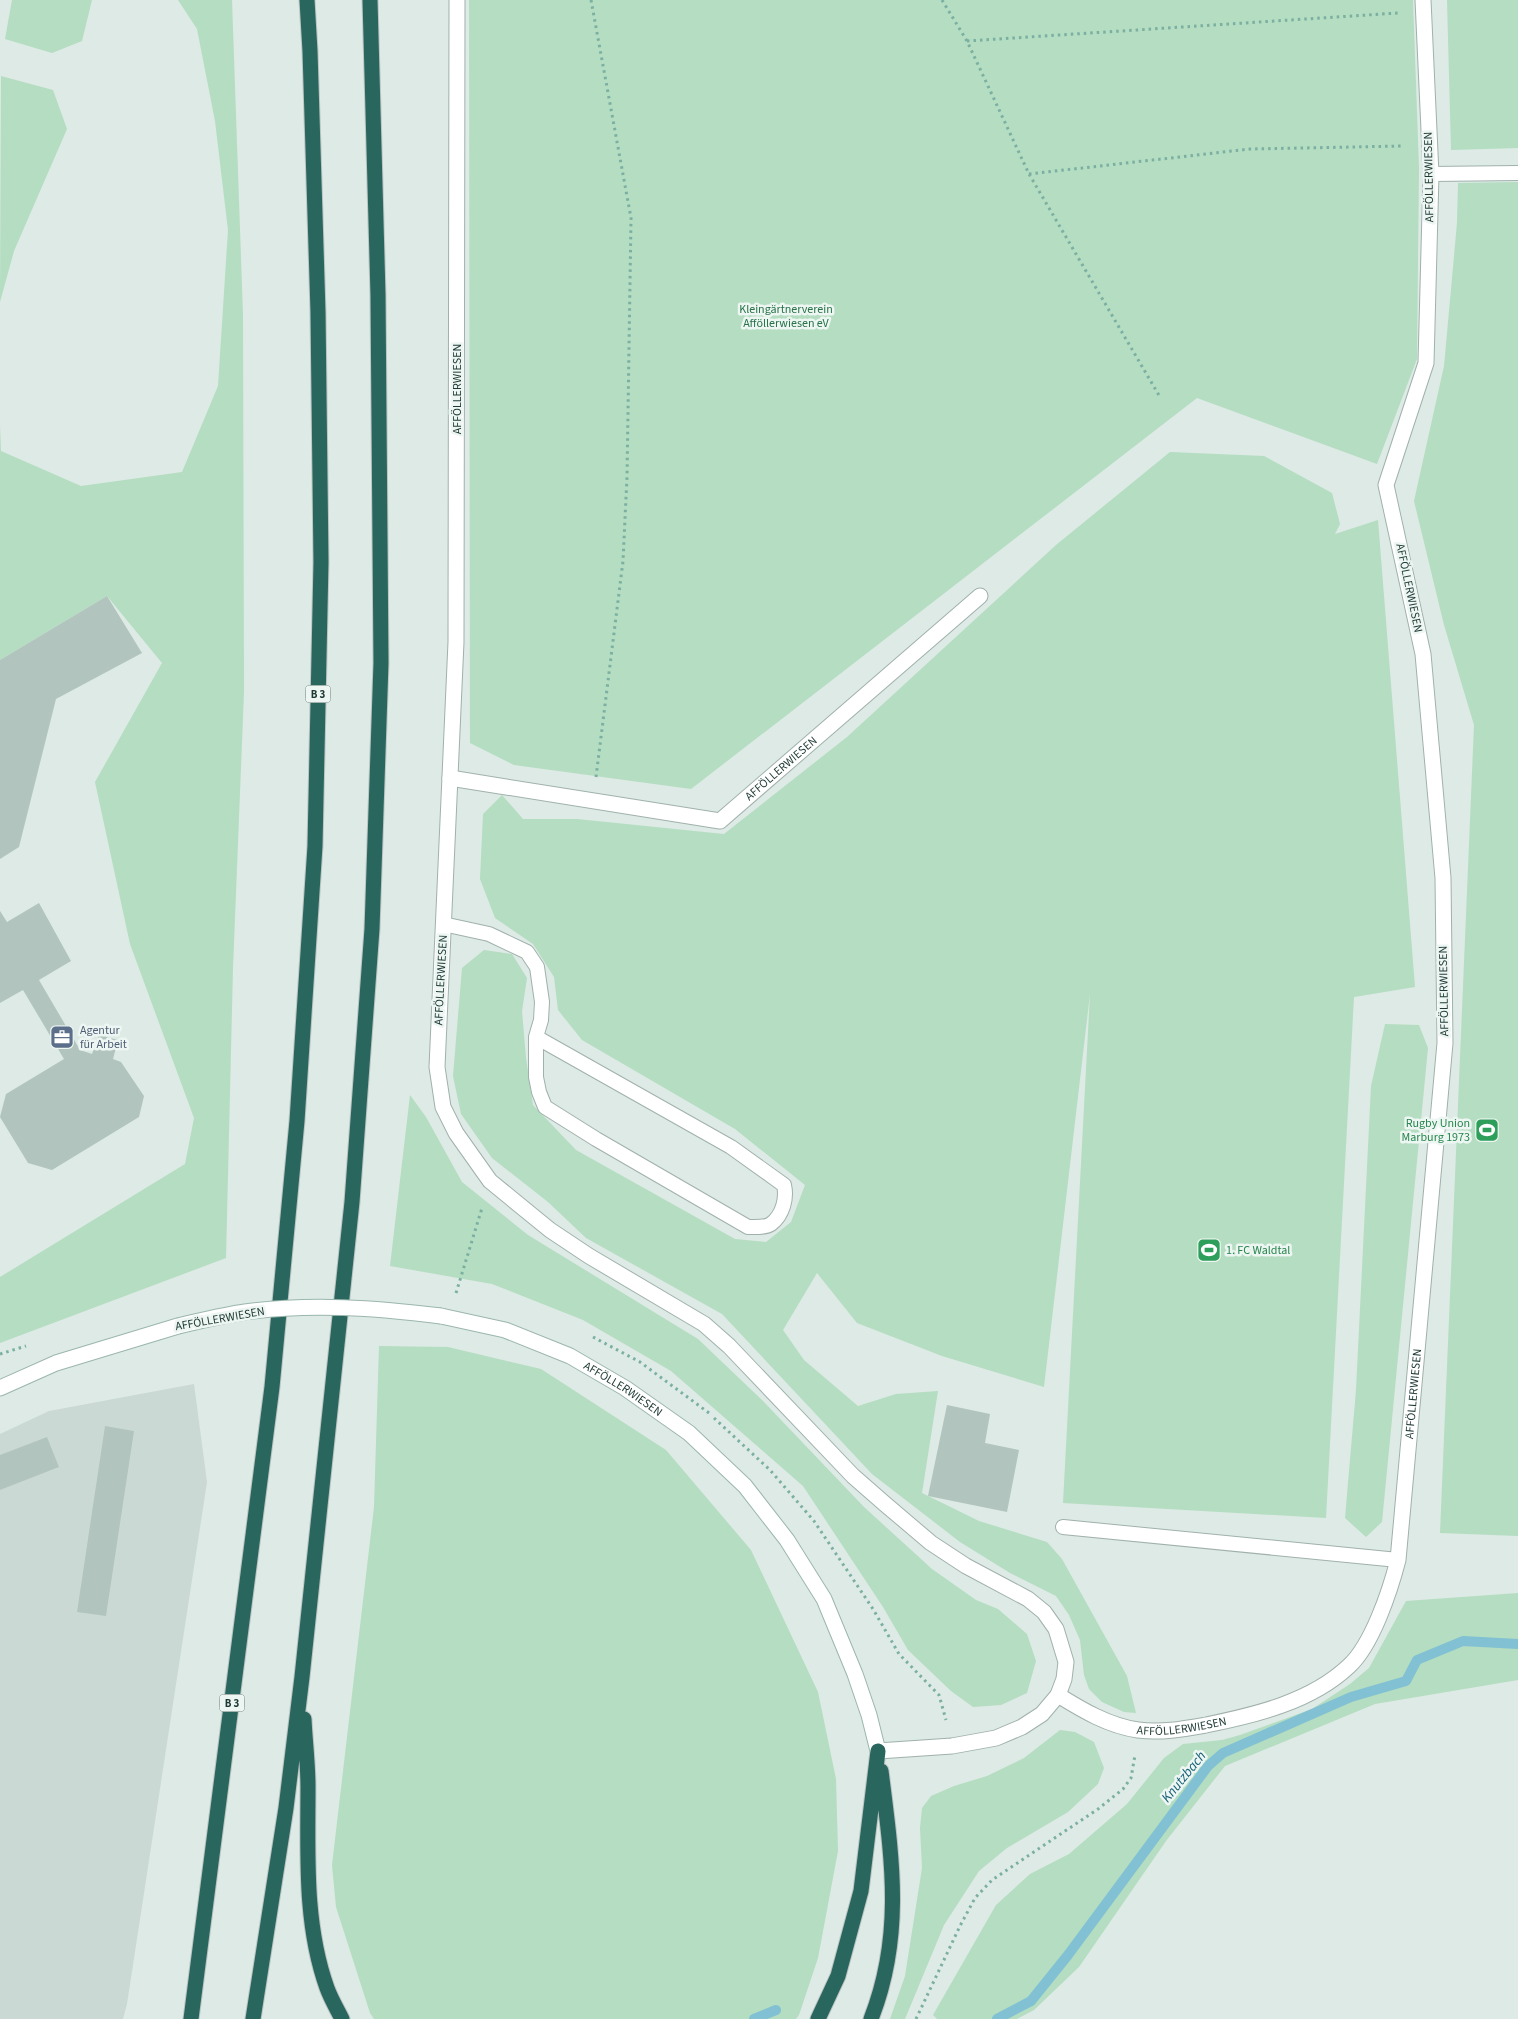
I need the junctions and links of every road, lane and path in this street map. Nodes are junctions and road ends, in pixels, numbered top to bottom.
1 (307, 0) edge
2 (370, 0) edge
3 (457, 0) edge
4 (591, 0) edge
5 (942, 0) edge
6 (1423, 6) edge
7 (967, 42) junction
8 (1430, 147) junction
9 (1029, 174) junction
10 (1431, 174) junction
11 (1518, 174) edge
12 (1160, 397) dead end
13 (980, 596) dead end
14 (450, 778) junction
15 (593, 801) junction
16 (444, 924) junction
17 (536, 1037) junction
18 (490, 1181) junction
19 (455, 1295) dead end
20 (0, 1388) edge
21 (1062, 1527) dead end
22 (1398, 1560) junction
23 (302, 1678) junction
24 (1058, 1695) junction
25 (1138, 1730) junction
26 (878, 1751) junction
27 (191, 2019) edge
28 (253, 2019) edge
29 (342, 2019) edge
30 (818, 2019) edge
31 (872, 2019) edge
32 (916, 2019) edge

1 - 27 highway, B 3
2 - 23 highway
3 - 14 street, AFFÖLLERWIESEN
4 - 15 path
5 - 7 path
6 - 7 path
6 - 8 street, AFFÖLLERWIESEN
7 - 9 path
8 - 9 path
8 - 10 street, AFFÖLLERWIESEN
9 - 12 path
10 - 11 lane
10 - 22 street, AFFÖLLERWIESEN
13 - 15 street, AFFÖLLERWIESEN
14 - 15 street, AFFÖLLERWIESEN
14 - 16 street, AFFÖLLERWIESEN
16 - 17 lane
16 - 18 street, AFFÖLLERWIESEN
17 - 17 lane
18 - 19 path
18 - 24 street, AFFÖLLERWIESEN
20 - 26 street, AFFÖLLERWIESEN, bridge
21 - 22 lane
22 - 25 street, AFFÖLLERWIESEN
23 - 28 highway
23 - 29 highway
24 - 25 street, AFFÖLLERWIESEN
24 - 26 street, AFFÖLLERWIESEN
25 - 32 path
26 - 30 highway
26 - 31 highway

